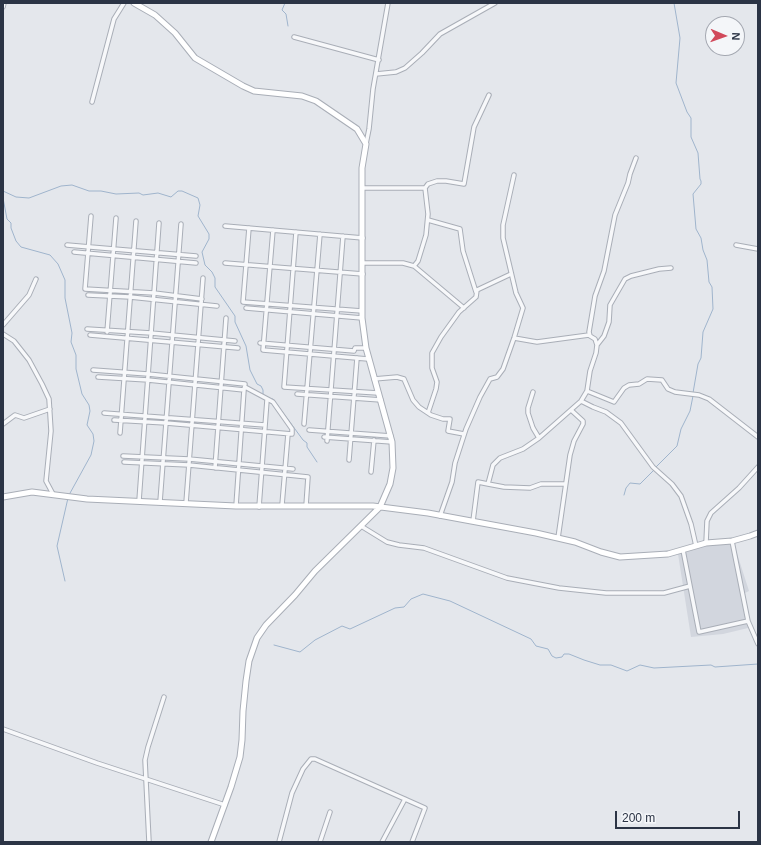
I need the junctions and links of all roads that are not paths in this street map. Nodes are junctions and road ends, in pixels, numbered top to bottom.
1 (4, 3) edge
2 (124, 3) edge
3 (134, 3) edge
4 (388, 3) edge
5 (495, 3) edge
6 (3, 8) edge
7 (294, 37) dead end
8 (379, 60) junction
9 (376, 74) junction
10 (489, 95) dead end
11 (92, 102) dead end
12 (366, 144) junction
13 (636, 158) dead end
14 (514, 175) dead end
15 (363, 188) junction
16 (425, 188) junction
17 (91, 216) dead end
18 (116, 218) dead end
19 (136, 220) dead end
20 (428, 220) junction
21 (159, 223) dead end
22 (181, 224) dead end
23 (225, 226) dead end
24 (249, 228) junction
25 (273, 230) junction
26 (296, 232) junction
27 (320, 234) junction
28 (343, 236) junction
29 (362, 238) junction
30 (67, 245) dead end
31 (736, 245) dead end
32 (88, 247) junction
33 (113, 249) junction
34 (758, 249) edge
35 (133, 251) junction
36 (74, 252) dead end
37 (157, 253) junction
38 (88, 254) junction
39 (179, 255) junction
40 (113, 256) junction
41 (196, 256) dead end
42 (133, 257) junction
43 (157, 259) junction
44 (178, 261) junction
45 (196, 263) dead end
46 (225, 263) dead end
47 (363, 263) junction
48 (246, 265) junction
49 (414, 266) junction
50 (270, 267) junction
51 (671, 268) dead end
52 (293, 269) junction
53 (317, 270) junction
54 (340, 272) junction
55 (363, 274) junction
56 (512, 274) junction
57 (36, 278) dead end
58 (203, 278) dead end
59 (110, 290) junction
60 (130, 291) junction
61 (476, 292) junction
62 (154, 293) junction
63 (88, 295) dead end
64 (110, 296) junction
65 (176, 296) junction
66 (130, 297) junction
67 (202, 299) junction
68 (154, 300) junction
69 (175, 302) junction
70 (201, 304) junction
71 (267, 304) junction
72 (290, 305) junction
73 (217, 306) dead end
74 (314, 307) junction
75 (246, 308) dead end
76 (464, 308) junction
77 (337, 309) junction
78 (266, 310) junction
79 (362, 311) junction
80 (290, 312) junction
81 (313, 314) junction
82 (337, 315) junction
83 (226, 318) dead end
84 (362, 318) junction
85 (3, 325) edge
86 (86, 329) dead end
87 (107, 331) junction
88 (127, 332) junction
89 (151, 333) junction
90 (3, 334) edge
91 (90, 335) dead end
92 (173, 335) junction
93 (589, 335) junction
94 (106, 337) junction
95 (127, 338) junction
96 (199, 338) junction
97 (514, 338) junction
98 (151, 340) junction
99 (224, 340) junction
100 (172, 342) junction
101 (235, 342) dead end
102 (198, 344) junction
103 (262, 344) junction
104 (597, 345) junction
105 (287, 346) junction
106 (224, 347) junction
107 (238, 348) dead end
108 (310, 348) junction
109 (366, 348) junction
110 (334, 349) junction
111 (286, 352) junction
112 (310, 354) junction
113 (334, 356) junction
114 (357, 358) junction
115 (368, 358) junction
116 (93, 370) dead end
117 (124, 372) junction
118 (148, 374) junction
119 (170, 376) junction
120 (98, 378) dead end
121 (124, 379) junction
122 (196, 379) junction
123 (374, 379) junction
124 (148, 380) junction
125 (221, 381) junction
126 (169, 382) junction
127 (195, 385) junction
128 (221, 387) junction
129 (244, 388) junction
130 (307, 388) junction
131 (331, 390) junction
132 (354, 391) junction
133 (588, 391) junction
134 (533, 392) dead end
135 (378, 393) junction
136 (297, 394) dead end
137 (307, 395) junction
138 (330, 396) junction
139 (354, 398) junction
140 (267, 400) junction
141 (381, 400) junction
142 (581, 401) junction
143 (50, 409) junction
144 (571, 410) junction
145 (104, 413) dead end
146 (428, 413) junction
147 (121, 414) junction
148 (145, 415) junction
149 (166, 417) junction
150 (192, 419) junction
151 (114, 420) dead end
152 (121, 420) junction
153 (145, 421) junction
154 (218, 421) junction
155 (166, 423) junction
156 (242, 423) junction
157 (3, 424) edge
158 (304, 424) dead end
159 (192, 425) junction
160 (265, 426) junction
161 (218, 427) junction
162 (241, 430) junction
163 (309, 430) dead end
164 (327, 431) junction
165 (264, 432) junction
166 (120, 433) dead end
167 (351, 433) junction
168 (288, 434) junction
169 (464, 434) junction
170 (374, 435) junction
171 (391, 436) junction
172 (758, 437) edge
173 (539, 438) junction
174 (351, 439) junction
175 (374, 441) junction
176 (392, 442) junction
177 (123, 456) dead end
178 (142, 457) junction
179 (163, 458) junction
180 (189, 459) junction
181 (349, 460) dead end
182 (215, 461) junction
183 (124, 462) dead end
184 (142, 463) junction
185 (163, 464) junction
186 (239, 464) junction
187 (189, 465) junction
188 (262, 466) junction
189 (758, 467) edge
190 (215, 468) junction
191 (285, 468) junction
192 (294, 469) dead end
193 (238, 470) junction
194 (261, 472) junction
195 (371, 472) dead end
196 (285, 474) junction
197 (488, 484) junction
198 (565, 484) junction
199 (53, 494) junction
200 (3, 497) edge
201 (139, 501) junction
202 (160, 502) junction
203 (186, 503) junction
204 (282, 505) junction
205 (236, 506) junction
206 (306, 506) junction
207 (259, 507) junction
208 (380, 507) junction
209 (440, 516) junction
210 (473, 521) junction
211 (361, 526) junction
212 (758, 533) edge
213 (558, 538) junction
214 (732, 541) junction
215 (706, 543) junction
216 (696, 546) junction
217 (683, 550) junction
218 (690, 586) junction
219 (748, 621) junction
220 (758, 644) edge
221 (164, 696) dead end
222 (3, 729) edge
223 (146, 779) junction
224 (405, 799) junction
225 (225, 805) junction
226 (330, 812) dead end
227 (149, 842) edge
228 (211, 842) edge
229 (279, 842) edge
230 (320, 842) edge
231 (382, 842) edge
232 (412, 842) edge

1 - 6 street
2 - 11 street
3 - 12 street
4 - 8 street
5 - 9 street
7 - 8 street
8 - 9 street
9 - 12 street
10 - 16 street
12 - 15 street
13 - 93 street
14 - 56 street
15 - 16 street
15 - 29 street
16 - 20 street
17 - 32 street
18 - 33 street
19 - 35 street
20 - 49 street
20 - 61 street
21 - 37 street
22 - 39 street
23 - 24 street
24 - 25 street
24 - 48 street
25 - 26 street
25 - 50 street
26 - 27 street
26 - 52 street
27 - 28 street
27 - 53 street
28 - 29 street
28 - 54 street
29 - 47 street
30 - 32 street
31 - 34 street
32 - 33 street
32 - 38 street
33 - 35 street
33 - 40 street
35 - 37 street
35 - 42 street
36 - 38 street
37 - 39 street
37 - 43 street
38 - 40 street
38 - 59 street
39 - 41 street
39 - 44 street
40 - 42 street
40 - 59 street
42 - 43 street
42 - 60 street
43 - 44 street
43 - 62 street
44 - 45 street
44 - 65 street
46 - 48 street
47 - 49 street
47 - 55 street
48 - 50 street
48 - 71 street
49 - 76 street
50 - 52 street
50 - 71 street
51 - 104 street
52 - 53 street
52 - 72 street
53 - 54 street
53 - 74 street
54 - 55 street
54 - 77 street
55 - 79 street
56 - 61 street
56 - 97 street
57 - 85 street
58 - 67 street
59 - 60 street
59 - 64 street
60 - 62 street
60 - 66 street
61 - 76 street
62 - 65 street
62 - 68 street
63 - 64 street
64 - 66 street
64 - 87 street
65 - 67 street
65 - 69 street
66 - 68 street
66 - 88 street
67 - 70 street
68 - 69 street
68 - 89 street
69 - 70 street
69 - 92 street
70 - 73 street
70 - 96 street
71 - 72 street
71 - 78 street
72 - 74 street
72 - 80 street
74 - 77 street
74 - 81 street
75 - 78 street
76 - 146 street
77 - 79 street
77 - 82 street
78 - 80 street
78 - 103 street
79 - 84 street
80 - 81 street
80 - 105 street
81 - 82 street
81 - 108 street
82 - 84 street
82 - 110 street
83 - 99 street
84 - 109 street
86 - 87 street
87 - 88 street
87 - 94 street
88 - 89 street
88 - 95 street
89 - 92 street
89 - 98 street
90 - 143 street
91 - 94 street
92 - 96 street
92 - 100 street
93 - 97 street
93 - 104 street
94 - 95 street
95 - 98 street
95 - 117 street
96 - 99 street
96 - 102 street
97 - 169 street
98 - 100 street
98 - 118 street
99 - 101 street
99 - 106 street
100 - 102 street
100 - 119 street
102 - 106 street
102 - 122 street
103 - 105 street
103 - 111 street
104 - 133 street
105 - 108 street
105 - 111 street
106 - 107 street
106 - 125 street
108 - 110 street
108 - 112 street
109 - 110 street
109 - 115 street
110 - 113 street
111 - 112 street
111 - 130 street
112 - 113 street
112 - 130 street
113 - 114 street
113 - 131 street
114 - 115 street
114 - 132 street
115 - 123 street
116 - 117 street
117 - 118 street
117 - 121 street
118 - 119 street
118 - 124 street
119 - 122 street
119 - 126 street
120 - 121 street
121 - 124 street
121 - 147 street
122 - 125 street
122 - 127 street
123 - 135 street
123 - 146 street
124 - 126 street
124 - 148 street
125 - 128 street
125 - 129 street
126 - 127 street
126 - 149 street
127 - 128 street
127 - 150 street
128 - 129 street
128 - 154 street
129 - 140 street
129 - 156 street
130 - 131 street
130 - 137 street
131 - 132 street
131 - 138 street
132 - 135 street
132 - 139 street
133 - 142 street
133 - 172 street
134 - 173 street
135 - 141 street
136 - 137 street
137 - 138 street
137 - 158 street
138 - 139 street
138 - 164 street
139 - 141 street
139 - 167 street
140 - 160 street
140 - 168 street
141 - 171 street
142 - 144 street
142 - 216 street
143 - 157 street
143 - 199 street
144 - 173 street
144 - 198 street
145 - 147 street
146 - 169 street
147 - 148 street
147 - 152 street
148 - 149 street
148 - 153 street
149 - 150 street
149 - 155 street
150 - 154 street
150 - 159 street
151 - 152 street
152 - 153 street
152 - 166 street
153 - 155 street
153 - 178 street
154 - 156 street
154 - 161 street
155 - 159 street
155 - 179 street
156 - 160 street
156 - 162 street
159 - 161 street
159 - 180 street
160 - 165 street
161 - 162 street
161 - 182 street
162 - 165 street
162 - 186 street
163 - 164 street
164 - 167 street
164 - 174 street
165 - 168 street
165 - 188 street
167 - 170 street
167 - 174 street
168 - 191 street
169 - 209 street
170 - 171 street
170 - 175 street
171 - 176 street
173 - 197 street
174 - 175 street
174 - 181 street
175 - 176 street
175 - 195 street
176 - 208 street
177 - 178 street
178 - 179 street
178 - 184 street
179 - 180 street
179 - 185 street
180 - 182 street
180 - 187 street
182 - 186 street
182 - 190 street
183 - 184 street
184 - 185 street
184 - 201 street
185 - 187 street
185 - 202 street
186 - 188 street
186 - 193 street
187 - 190 street
187 - 203 street
188 - 191 street
188 - 194 street
189 - 215 street
190 - 193 street
191 - 192 street
191 - 196 street
193 - 194 street
193 - 205 street
194 - 196 street
194 - 207 street
196 - 204 street
196 - 206 street
197 - 198 street
197 - 210 street
198 - 213 street
199 - 200 street
199 - 201 street
201 - 202 street
202 - 203 street
203 - 205 street
204 - 206 street
204 - 207 street
205 - 207 street
206 - 208 street
208 - 209 street
208 - 211 street
209 - 210 street
210 - 213 street
211 - 218 street
211 - 225 street
212 - 214 street
213 - 217 street
214 - 215 street
214 - 219 street
215 - 216 street
216 - 217 street
217 - 218 street
218 - 219 street
219 - 220 street
221 - 223 street
222 - 223 street
223 - 225 street
223 - 227 street
224 - 229 street
224 - 231 street
224 - 232 street
225 - 228 street
226 - 230 street

